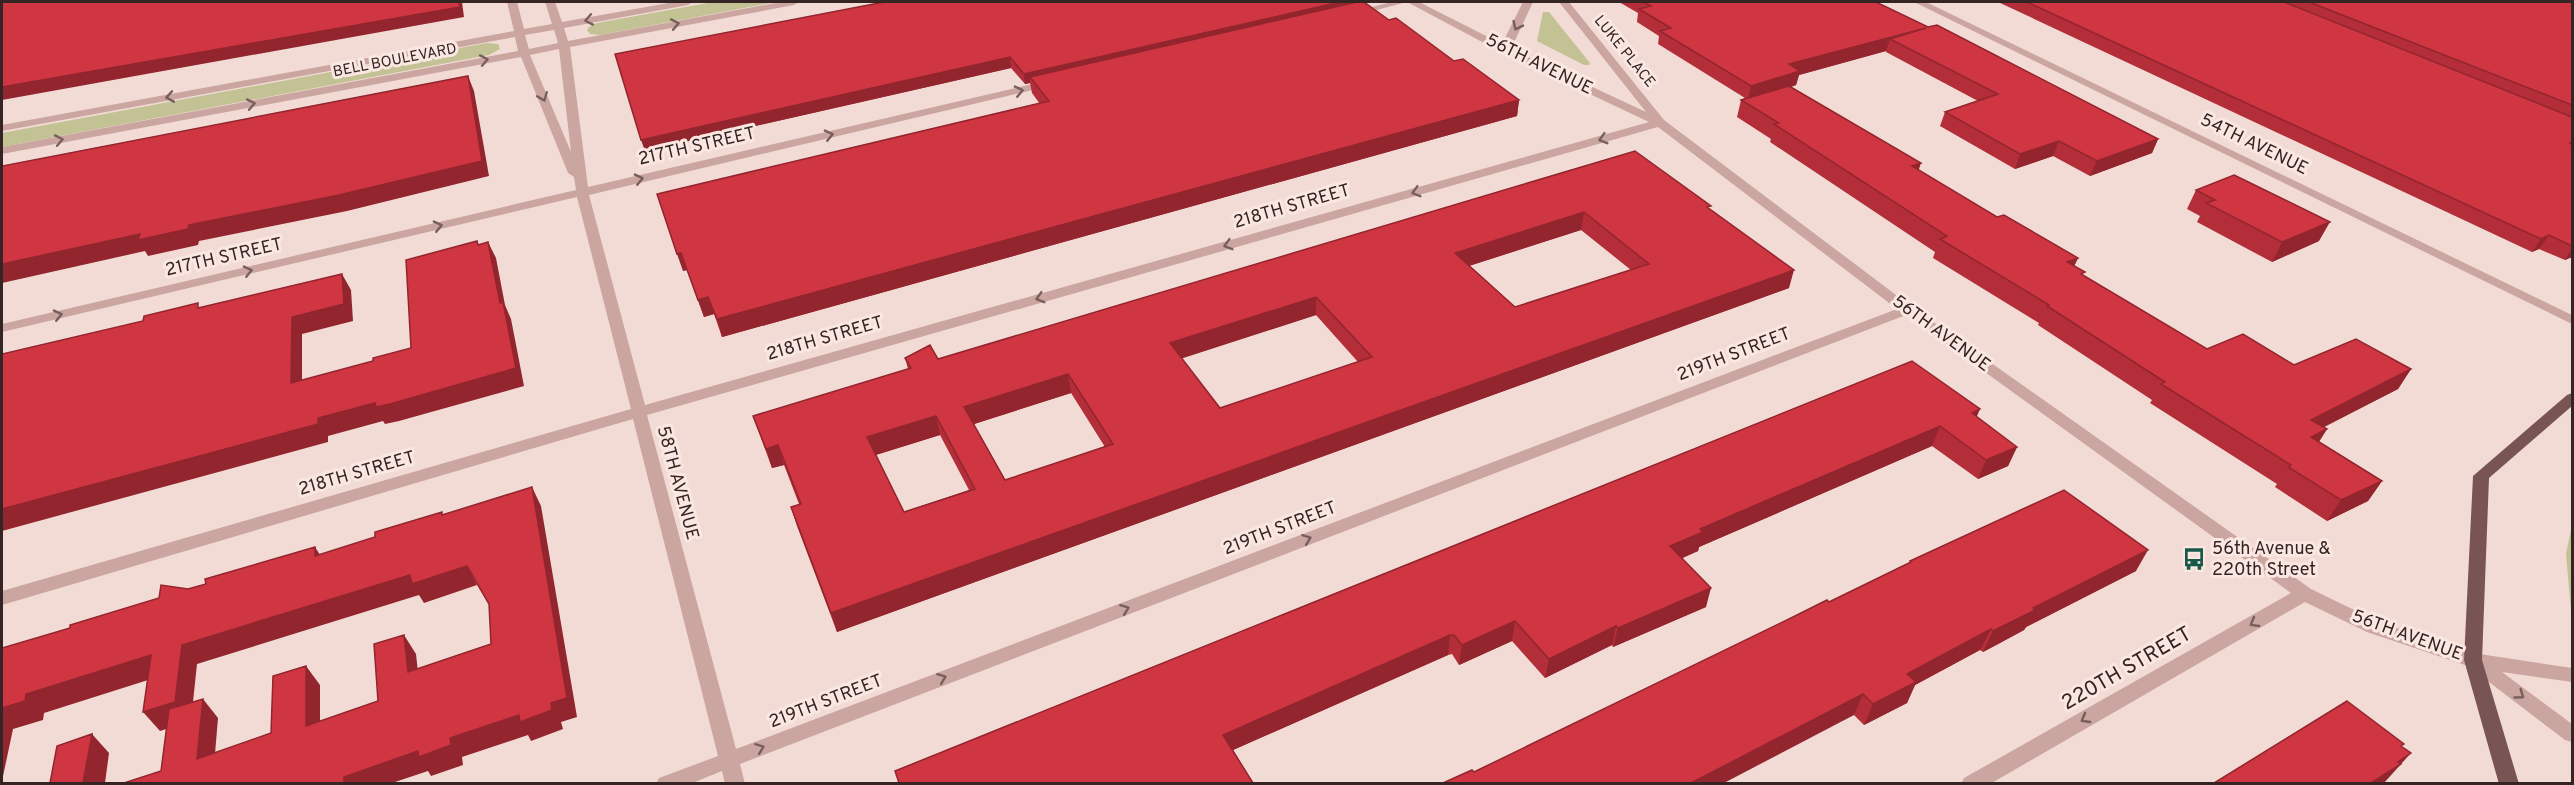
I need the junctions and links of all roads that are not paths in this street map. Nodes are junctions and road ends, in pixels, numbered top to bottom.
1 (512, 2) edge
2 (550, 2) edge
3 (688, 2) edge
4 (794, 2) edge
5 (1402, 2) edge
6 (1412, 2) edge
7 (1528, 2) edge
8 (1564, 2) edge
9 (1919, 2) edge
10 (1347, 14) edge
11 (558, 26) junction
12 (520, 32) junction
13 (564, 45) junction
14 (1505, 50) junction
15 (524, 52) junction
16 (1059, 81) edge
17 (1659, 123) junction
18 (2, 128) edge
19 (2, 151) edge
20 (582, 192) junction
21 (1907, 310) junction
22 (2572, 320) edge
23 (2, 328) edge
24 (2572, 398) edge
25 (639, 412) junction
26 (2305, 594) junction
27 (2, 598) edge
28 (2473, 660) junction
29 (2572, 675) edge
30 (2572, 734) edge
31 (729, 759) junction
32 (666, 783) edge
33 (735, 783) edge
34 (1971, 783) edge
35 (2510, 783) edge

1 - 12 street, 58TH AVENUE
2 - 11 street, 58TH AVENUE
3 -> 11 street, BELL BOULEVARD
13 -> 4 street, BELL BOULEVARD
5 - 10 street
6 - 14 street, 56TH AVENUE
7 -> 14 street
8 - 17 street, LUKE PLACE
9 - 22 street, 54TH AVENUE
11 - 12 street, BELL BOULEVARD
11 - 13 street, 58TH AVENUE
12 - 15 street, 58TH AVENUE
12 -> 18 street, BELL BOULEVARD
13 - 15 street, BELL BOULEVARD
13 - 20 street, 58TH AVENUE
14 - 17 street, 56TH AVENUE
19 -> 15 street, BELL BOULEVARD
15 -> 20 street, 58TH AVENUE
20 -> 16 street, 217TH STREET
17 - 21 street, 56TH AVENUE
17 -> 25 street, 218TH STREET
23 -> 20 street, 217TH STREET
20 - 25 street, 58TH AVENUE
21 - 26 street, 56TH AVENUE
31 -> 21 street, 219TH STREET
24 - 28 main road
25 - 27 street, 218TH STREET
25 - 31 street, 58TH AVENUE
26 - 28 street, 56TH AVENUE
26 -> 34 street, 220TH STREET
28 - 29 street, 56TH AVENUE
28 -> 30 street, 56TH AVENUE
28 - 35 main road
31 - 32 street, 219TH STREET
31 - 33 street, 58TH AVENUE

